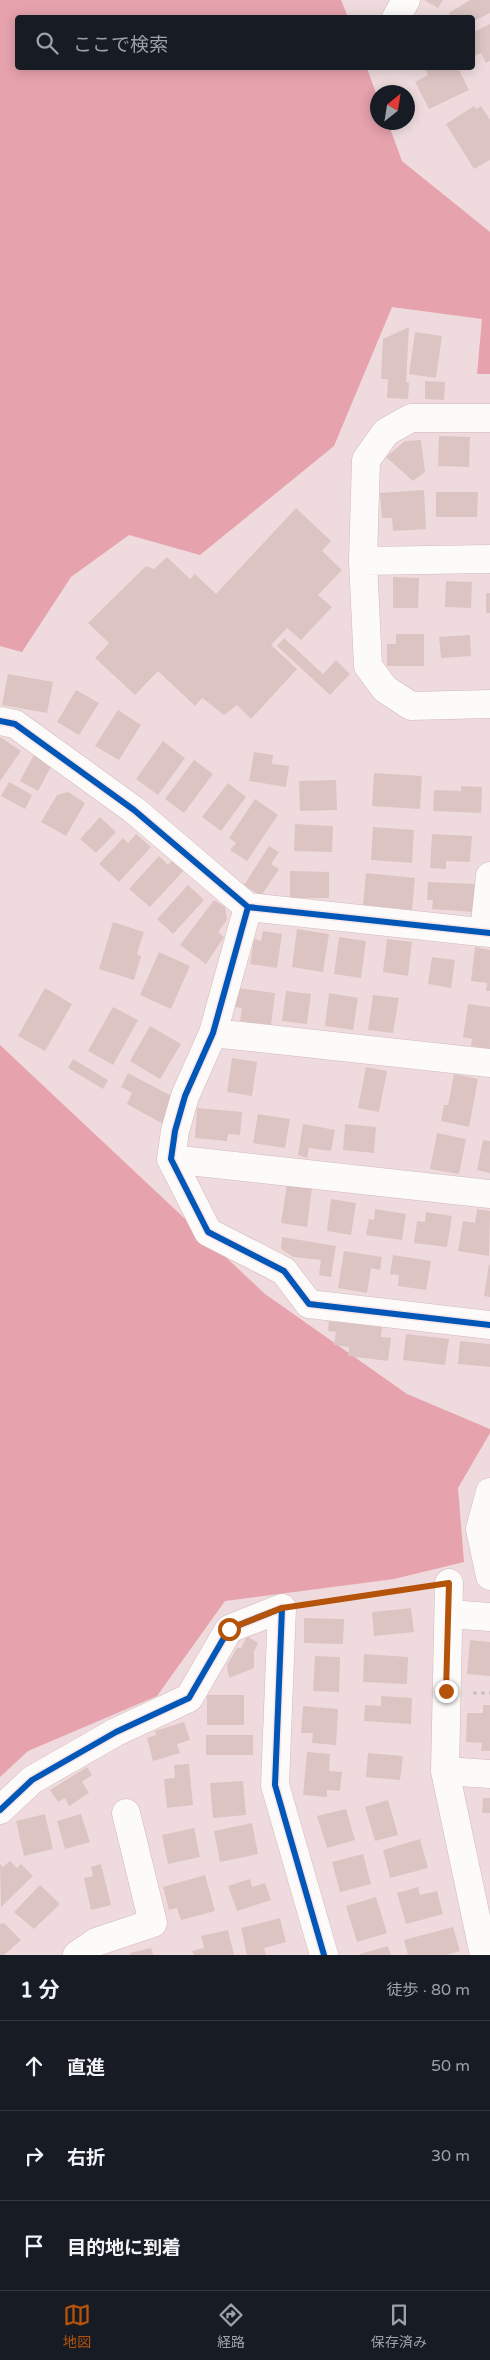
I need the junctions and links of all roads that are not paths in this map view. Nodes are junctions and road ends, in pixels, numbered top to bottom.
1 (406, 0) edge
2 (398, 15) edge
3 (490, 418) edge
4 (490, 559) edge
5 (363, 561) junction
6 (490, 704) edge
7 (0, 721) edge
8 (490, 876) edge
9 (248, 907) junction
10 (487, 932) edge
11 (213, 1033) junction
12 (490, 1064) edge
13 (171, 1159) junction
14 (490, 1194) edge
15 (490, 1325) edge
16 (490, 1492) edge
17 (490, 1576) edge
18 (449, 1583) road end
19 (449, 1614) junction
20 (490, 1617) edge
21 (444, 1771) junction
22 (490, 1774) edge
23 (0, 1810) edge
24 (126, 1813) dead end
25 (76, 1955) edge
26 (324, 1955) edge
27 (484, 1955) edge

1 - 2 street
3 - 5 street
4 - 5 street
5 - 6 street
7 - 9 street
8 - 10 street
9 - 10 street
9 - 11 street
11 - 12 street
11 - 13 street
13 - 14 street
13 - 15 street
16 - 17 street
18 - 19 street
19 - 20 street
19 - 21 street
21 - 22 street
21 - 27 street
23 - 26 street
24 - 25 street

